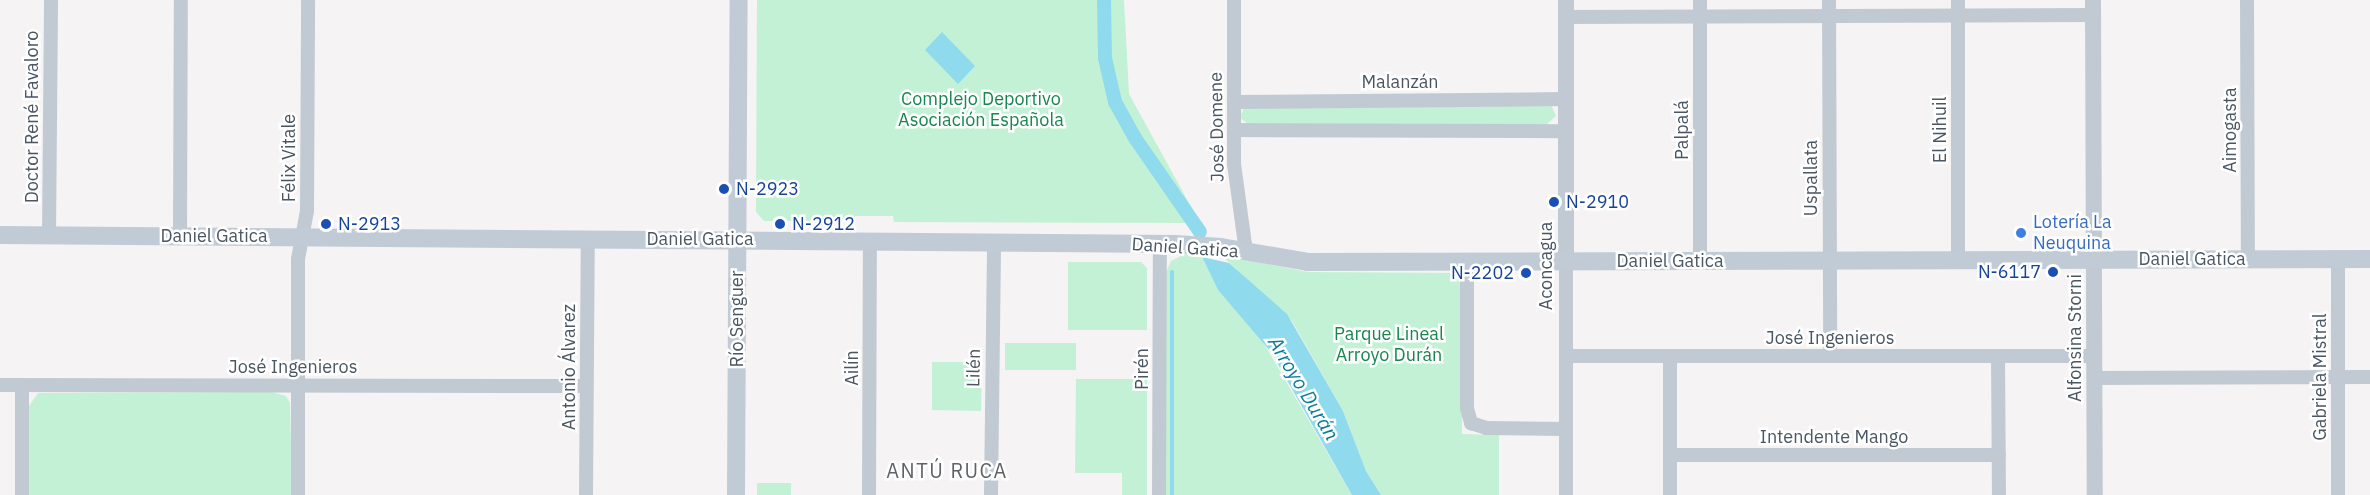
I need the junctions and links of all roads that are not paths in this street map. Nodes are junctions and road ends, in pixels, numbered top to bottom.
1 (51, 0) edge
2 (181, 0) edge
3 (308, 0) edge
4 (739, 0) edge
5 (1234, 0) edge
6 (1700, 0) edge
7 (1829, 0) edge
8 (1958, 0) edge
9 (2247, 0) edge
10 (1566, 8) edge
11 (2093, 8) edge
12 (1700, 16) junction
13 (1829, 16) junction
14 (1958, 16) junction
15 (1566, 99) junction
16 (1234, 102) junction
17 (1234, 130) junction
18 (1566, 130) junction
19 (0, 235) edge
20 (49, 235) junction
21 (180, 236) junction
22 (302, 237) junction
23 (588, 239) junction
24 (737, 239) junction
25 (870, 241) junction
26 (994, 242) junction
27 (1160, 244) junction
28 (1246, 252) junction
29 (2248, 259) junction
30 (2338, 259) junction
31 (2370, 259) edge
32 (1958, 260) junction
33 (2094, 260) junction
34 (1700, 261) junction
35 (1830, 261) junction
36 (1467, 262) junction
37 (1566, 262) junction
38 (1566, 356) junction
39 (1670, 356) junction
40 (1830, 356) junction
41 (1998, 356) junction
42 (2094, 356) junction
43 (2370, 377) edge
44 (2094, 378) junction
45 (2338, 378) junction
46 (0, 385) edge
47 (22, 385) junction
48 (298, 386) junction
49 (586, 386) junction
50 (1566, 429) junction
51 (1999, 454) junction
52 (1670, 455) junction
53 (22, 495) edge
54 (298, 495) edge
55 (586, 495) edge
56 (736, 495) edge
57 (869, 495) edge
58 (991, 495) edge
59 (1159, 495) edge
60 (1566, 495) edge
61 (1670, 495) edge
62 (1999, 495) edge
63 (2095, 495) edge
64 (2338, 495) edge

1 - 20 street, Doctor René Favaloro
2 - 21 street
3 - 22 street, Félix Vitale
4 - 24 main road, Río Senguer
5 - 16 street, José Domene
6 - 12 street, Palpalá
7 - 13 street, Uspallata
8 - 14 street, El Nihuil
9 - 29 street, Aimogasta
10 - 12 street
10 - 15 street, Aconcagua
11 - 14 street
11 - 33 street, Alfonsina Storni
12 - 13 street
12 - 34 street, Palpalá
13 - 14 street
13 - 35 street, Uspallata
14 - 32 street, El Nihuil
15 - 16 street, Malanzán
15 - 18 street, Aconcagua
16 - 17 street, José Domene
17 - 18 street
17 - 28 street, José Domene
18 - 37 street, Aconcagua
19 - 20 main road, Daniel Gatica
20 - 21 main road, Daniel Gatica
21 - 22 main road, Daniel Gatica
22 - 23 main road, Daniel Gatica
22 - 48 street, Félix Vitale
23 - 24 main road, Daniel Gatica
23 - 49 street, Antonio Álvarez
24 - 25 main road, Daniel Gatica
24 - 56 main road, Río Senguer
25 - 26 main road, Daniel Gatica
25 - 57 street, Ailín
26 - 27 main road, Daniel Gatica
26 - 58 street, Lilén
27 - 28 main road, Daniel Gatica
27 - 59 street, Pirén
28 - 36 main road, Daniel Gatica
29 - 30 main road, Daniel Gatica
29 - 33 main road, Daniel Gatica
30 - 31 main road, Daniel Gatica
30 - 45 street, Gabriela Mistral
32 - 33 main road, Daniel Gatica
32 - 35 main road, Daniel Gatica
33 - 42 street, Alfonsina Storni
34 - 35 main road, Daniel Gatica
34 - 37 main road, Daniel Gatica
35 - 40 street, Uspallata
36 - 37 main road, Daniel Gatica
36 - 50 street
37 - 38 street, Aconcagua
38 - 39 street, José Ingenieros
38 - 50 street, Aconcagua
39 - 40 street, José Ingenieros
39 - 52 street
40 - 41 street, José Ingenieros
41 - 42 street, José Ingenieros
41 - 51 street
42 - 44 street, Alfonsina Storni
43 - 45 street
44 - 45 street
44 - 63 street, Alfonsina Storni
45 - 64 street, Gabriela Mistral
46 - 47 street, José Ingenieros
47 - 48 street, José Ingenieros
47 - 53 street
48 - 49 street, José Ingenieros
48 - 54 street, Félix Vitale
49 - 55 street, Antonio Álvarez
50 - 60 street, Aconcagua
51 - 52 street, Intendente Mango
51 - 62 street
52 - 61 street

